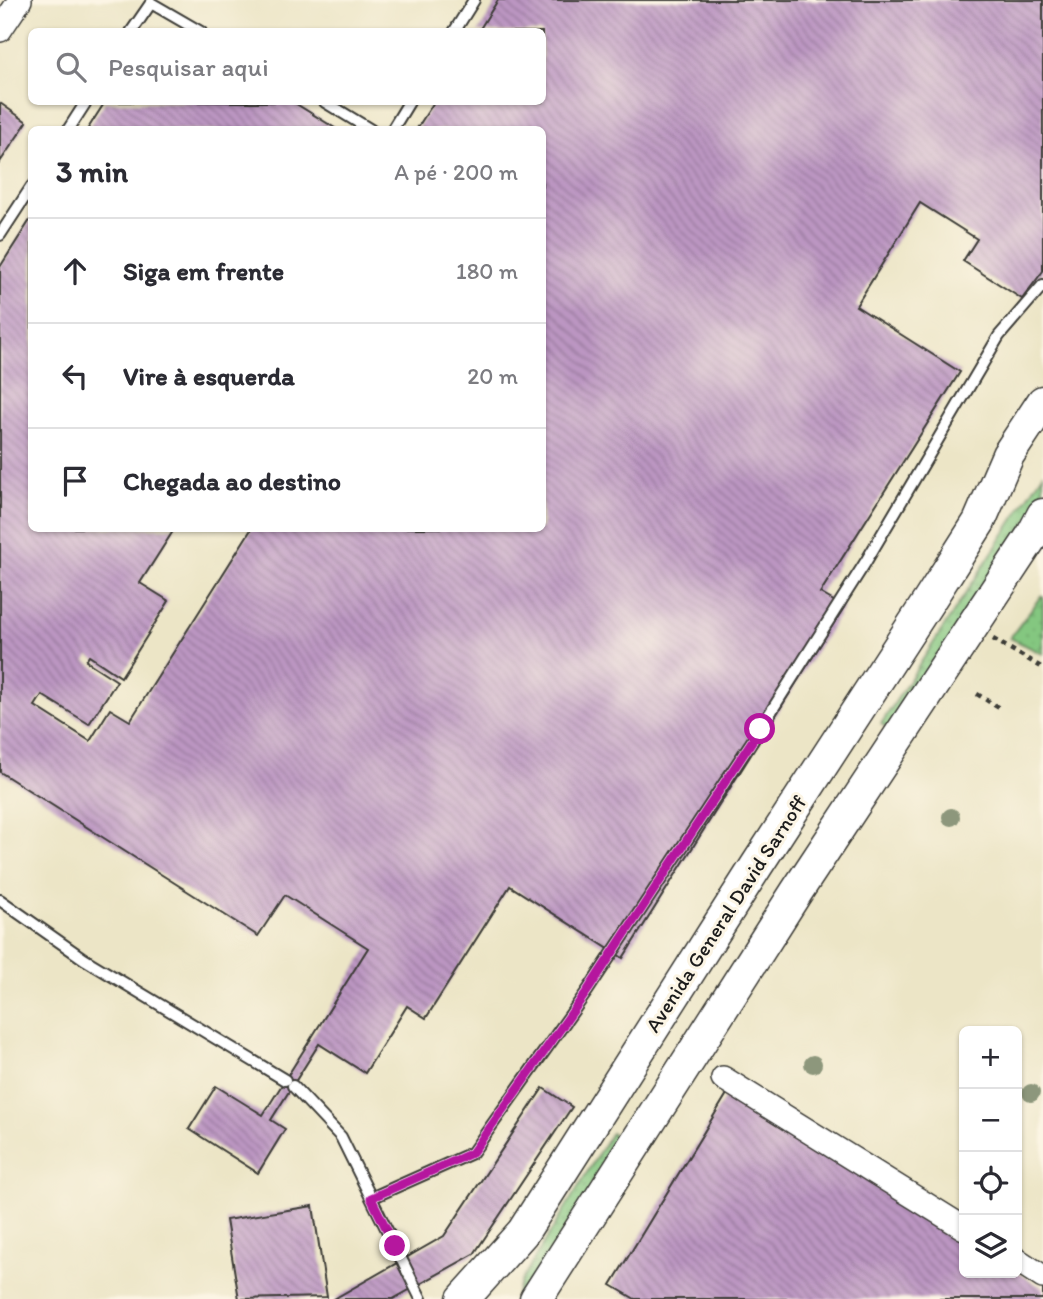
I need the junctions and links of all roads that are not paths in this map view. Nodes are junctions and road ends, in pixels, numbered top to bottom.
1 (20, 0) edge
2 (474, 0) edge
3 (134, 28) edge
4 (194, 28) edge
5 (456, 28) edge
6 (0, 30) edge
7 (84, 105) edge
8 (330, 105) edge
9 (408, 105) edge
10 (71, 126) edge
11 (364, 126) edge
12 (394, 126) edge
13 (28, 192) edge
14 (0, 235) edge
15 (1043, 285) edge
16 (1043, 402) edge
17 (1043, 437) edge
18 (979, 522) junction
19 (1039, 525) edge
20 (0, 901) edge
21 (723, 1079) dead end
22 (371, 1198) junction
23 (959, 1225) edge
24 (1022, 1263) edge
25 (1043, 1276) edge
26 (421, 1299) edge
27 (463, 1299) edge
28 (536, 1299) edge

1 - 6 street
2 - 5 lane
3 - 4 lane
7 - 10 lane
8 - 11 lane
9 - 12 lane
13 - 14 lane
15 - 22 lane
16 - 18 main road, Avenida General David Sarnoff
17 - 18 main road, Avenida General David Sarnoff
18 - 27 main road, Avenida General David Sarnoff
19 - 28 main road
20 - 22 lane
21 - 23 street
22 - 26 lane
24 - 25 street

